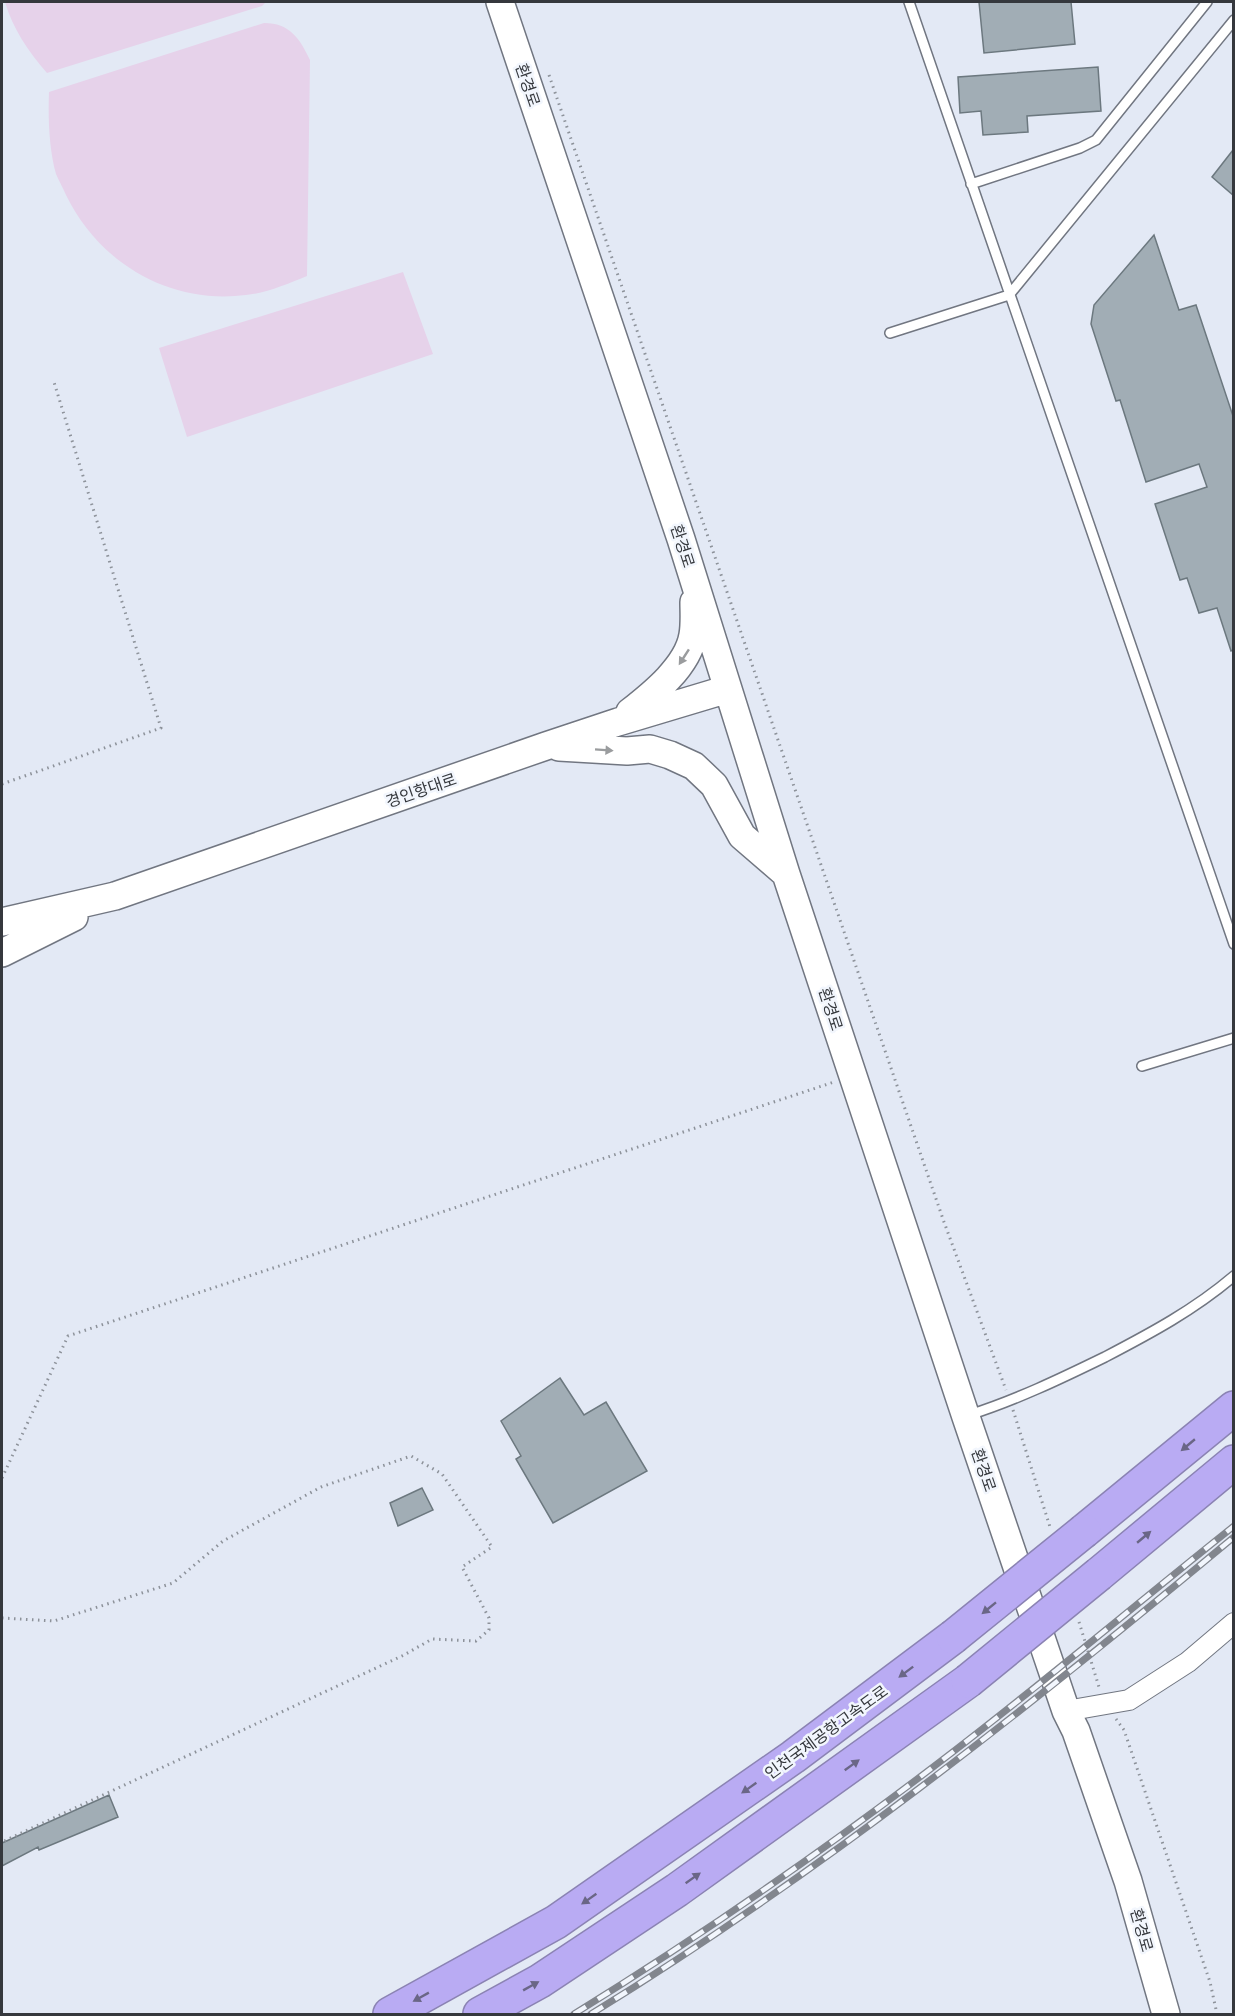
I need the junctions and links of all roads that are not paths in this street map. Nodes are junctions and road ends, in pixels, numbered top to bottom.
1 (500, 2) edge
2 (909, 2) edge
3 (1206, 2) edge
4 (1233, 20) edge
5 (971, 184) junction
6 (1009, 295) junction
7 (890, 333) dead end
8 (681, 539) junction
9 (728, 688) junction
10 (618, 722) junction
11 (546, 746) junction
12 (786, 874) junction
13 (115, 896) junction
14 (2, 922) edge
15 (1233, 944) edge
16 (2, 953) edge
17 (1233, 1038) edge
18 (1142, 1066) dead end
19 (1233, 1276) edge
20 (1233, 1408) edge
21 (966, 1417) junction
22 (1233, 1462) edge
23 (1233, 1623) edge
24 (1066, 1711) junction
25 (390, 2014) edge
26 (480, 2014) edge
27 (1166, 2014) edge

1 - 8 street, 환경로
2 - 5 lane
3 - 5 lane
4 - 6 lane
5 - 6 lane
6 - 7 lane
6 - 15 lane
8 - 9 street, 환경로
8 -> 10 street
9 - 10 street, 경인항대로
9 - 12 street, 환경로
10 - 11 street, 경인항대로
11 -> 12 street
11 - 13 street, 경인항대로
12 - 21 street, 환경로
13 - 14 street, 경인항대로
13 - 16 street, 경인항대로
17 - 18 lane
19 - 21 lane
20 -> 25 highway, 인천국제공항고속도로, bridge
21 - 24 street, 환경로
26 -> 22 highway, bridge
23 - 24 street
24 - 27 street, 환경로

